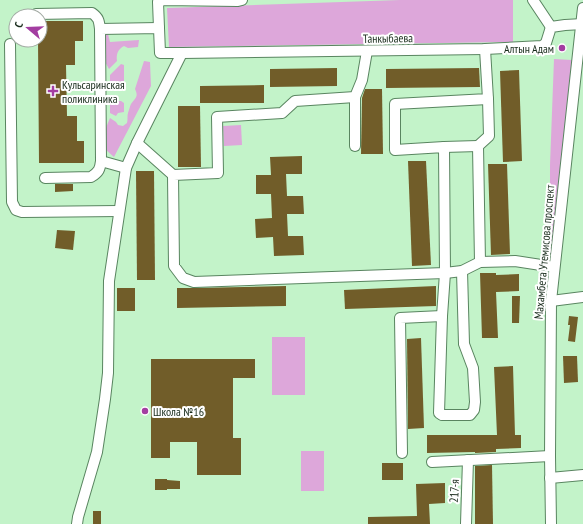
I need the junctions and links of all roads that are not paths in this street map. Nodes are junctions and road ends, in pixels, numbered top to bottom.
1 (242, 0) edge
2 (533, 0) edge
3 (583, 8) edge
4 (48, 14) edge
5 (582, 24) edge
6 (552, 27) junction
7 (159, 28) junction
8 (100, 29) junction
9 (10, 48) edge
10 (485, 49) junction
11 (366, 51) junction
12 (182, 54) junction
13 (355, 97) junction
14 (488, 99) junction
15 (137, 143) junction
16 (355, 146) dead end
17 (478, 146) junction
18 (444, 147) junction
19 (101, 161) junction
20 (126, 168) junction
21 (173, 175) junction
22 (45, 178) dead end
23 (119, 211) junction
24 (480, 262) junction
25 (554, 267) junction
26 (462, 271) junction
27 (445, 273) junction
28 (583, 297) edge
29 (551, 301) junction
30 (442, 316) junction
31 (402, 454) dead end
32 (550, 456) junction
33 (468, 460) junction
34 (432, 462) dead end
35 (583, 475) edge
36 (550, 478) junction
37 (78, 524) edge
38 (466, 524) edge
39 (551, 524) edge

1 - 7 street
2 - 6 street
3 - 5 street, Махамбета Утемисова проспект
4 - 8 street
5 - 6 street
5 - 25 street, Махамбета Утемисова проспект
6 - 10 street, Танкыбаева
7 - 8 street
7 - 12 street, Танкыбаева
8 - 19 street
9 - 23 street
10 - 11 street, Танкыбаева
10 - 14 street
11 - 12 street, Танкыбаева
11 - 13 street
12 - 15 street
13 - 16 street
13 - 21 street
14 - 17 street
14 - 18 street
15 - 20 street
15 - 21 street
17 - 18 street
17 - 24 street
18 - 27 street
19 - 20 street
19 - 22 street
20 - 23 street
21 - 27 street
23 - 37 street
24 - 25 street
24 - 26 street
25 - 29 street, Махамбета Утемисова проспект
26 - 27 street
26 - 30 street
27 - 30 street
28 - 29 street
29 - 32 street, Махамбета Утемисова проспект
30 - 31 street
32 - 33 street
32 - 36 street, Махамбета Утемисова проспект
33 - 34 street
33 - 38 street, 217-я
35 - 36 street
36 - 39 street, Махамбета Утемисова проспект

